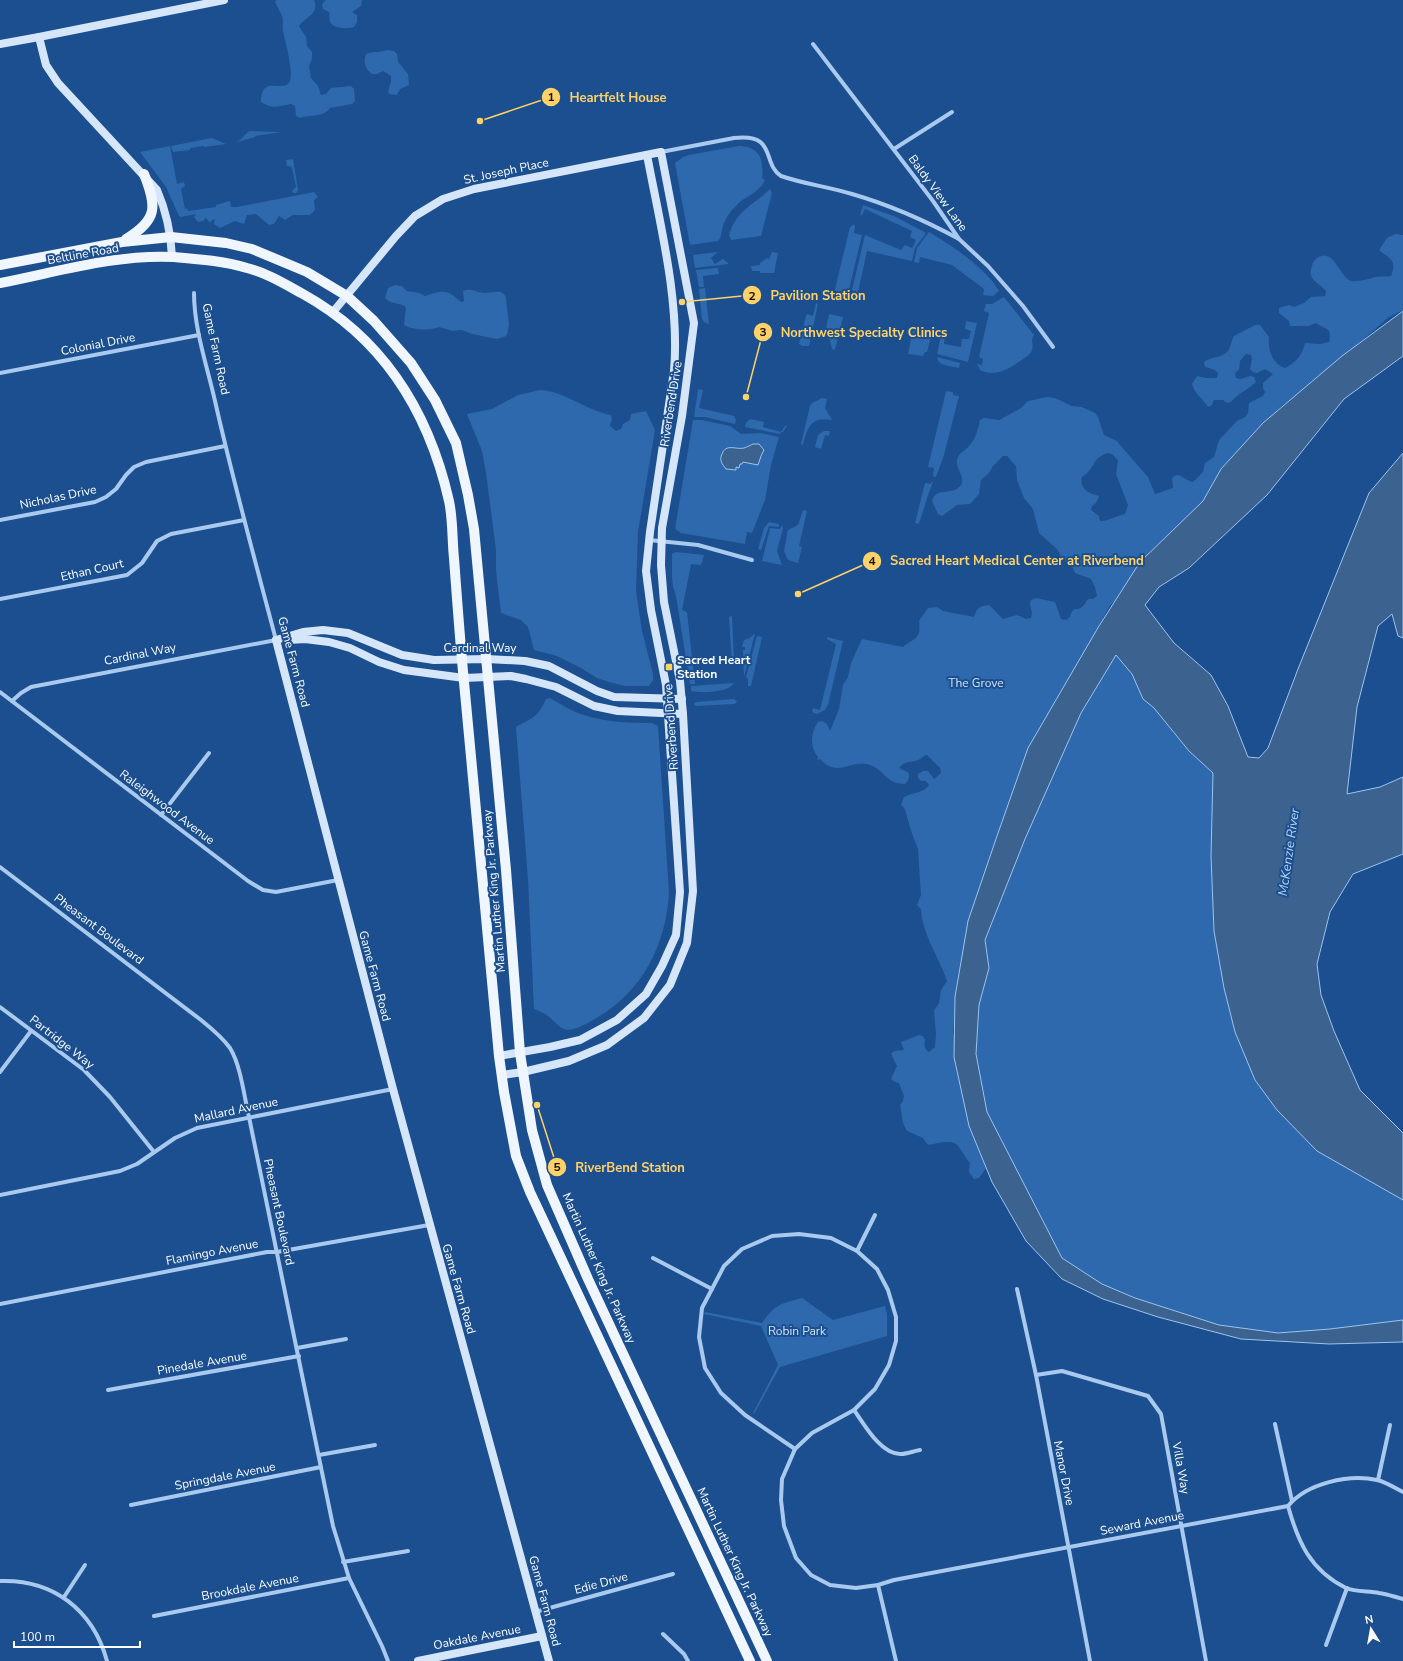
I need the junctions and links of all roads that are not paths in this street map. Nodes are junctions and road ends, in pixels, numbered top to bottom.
1 (224, 0) edge
2 (39, 37) junction
3 (0, 44) edge
4 (813, 44) dead end
5 (952, 112) dead end
6 (894, 149) junction
7 (661, 152) junction
8 (647, 155) junction
9 (144, 174) junction
10 (171, 237) junction
11 (959, 239) junction
12 (122, 242) junction
13 (172, 257) junction
14 (0, 265) edge
15 (0, 283) edge
16 (194, 293) dead end
17 (347, 296) junction
18 (333, 312) junction
19 (199, 335) junction
20 (1053, 347) dead end
21 (0, 373) edge
22 (225, 446) junction
23 (0, 520) edge
24 (244, 520) junction
25 (649, 540) junction
26 (662, 542) junction
27 (752, 560) dead end
28 (0, 599) edge
29 (276, 640) junction
30 (462, 659) junction
31 (487, 659) junction
32 (488, 676) junction
33 (464, 678) junction
34 (0, 692) edge
35 (666, 699) junction
36 (682, 699) junction
37 (12, 701) junction
38 (668, 714) junction
39 (683, 714) junction
40 (209, 752) dead end
41 (161, 815) junction
42 (0, 867) edge
43 (338, 880) junction
44 (0, 1007) edge
45 (31, 1031) junction
46 (520, 1052) junction
47 (499, 1056) junction
48 (0, 1072) edge
49 (523, 1072) junction
50 (502, 1075) junction
51 (392, 1089) junction
52 (249, 1117) junction
53 (154, 1152) junction
54 (0, 1195) edge
55 (875, 1214) dead end
56 (429, 1225) junction
57 (857, 1251) junction
58 (277, 1252) junction
59 (653, 1258) dead end
60 (712, 1289) junction
61 (1017, 1289) dead end
62 (0, 1304) edge
63 (346, 1339) dead end
64 (297, 1348) junction
65 (299, 1356) junction
66 (1036, 1375) junction
67 (108, 1390) dead end
68 (854, 1410) junction
69 (1275, 1424) dead end
70 (1390, 1425) dead end
71 (374, 1445) dead end
72 (795, 1449) junction
73 (920, 1450) dead end
74 (319, 1455) junction
75 (322, 1467) junction
76 (1378, 1480) junction
77 (1403, 1492) edge
78 (1292, 1500) junction
79 (131, 1505) dead end
80 (1288, 1506) junction
81 (1181, 1526) junction
82 (1068, 1547) junction
83 (408, 1550) dead end
84 (343, 1562) junction
85 (85, 1565) dead end
86 (673, 1574) dead end
87 (349, 1578) junction
88 (0, 1581) edge
89 (878, 1585) junction
90 (1347, 1588) junction
91 (64, 1597) junction
92 (1403, 1599) edge
93 (535, 1612) junction
94 (154, 1616) dead end
95 (663, 1634) dead end
96 (542, 1636) junction
97 (1326, 1645) dead end
98 (107, 1661) edge
99 (388, 1661) edge
100 (418, 1661) edge
101 (549, 1661) edge
102 (688, 1661) edge
103 (750, 1661) edge
104 (767, 1661) edge
105 (896, 1661) edge
106 (1090, 1661) edge
107 (1206, 1661) edge

1 - 2 street
2 - 3 street
2 - 9 street
4 - 6 street, Baldy View Lane
5 - 6 street
6 - 11 street, Baldy View Lane
7 - 8 street, St. Joseph Place
7 - 11 street
7 - 26 street, Riverbend Drive
8 - 17 street, St. Joseph Place
8 - 25 street, Riverbend Drive
9 - 10 street
9 - 12 main road
10 - 12 main road, Beltline Road
10 - 13 street
10 - 17 main road, Martin Luther King Jr. Parkway
11 - 20 street, Baldy View Lane
12 - 14 main road, Beltline Road
13 - 15 main road, Beltline Road
13 - 18 main road, Martin Luther King Jr. Parkway
16 - 19 street, Game Farm Road
17 - 18 street, St. Joseph Place
17 - 31 main road, Martin Luther King Jr. Parkway
18 - 30 main road, Martin Luther King Jr. Parkway
19 - 21 street, Colonial Drive
19 - 22 street, Game Farm Road
22 - 23 street, Nicholas Drive
22 - 24 street, Game Farm Road
24 - 28 street, Ethan Court
24 - 29 street, Game Farm Road
25 - 26 street
25 - 35 street, Riverbend Drive
26 - 27 street
26 - 36 street, Riverbend Drive
29 - 30 street, Cardinal Way
29 - 33 street, Cardinal Way
29 - 37 street, Cardinal Way
29 - 43 street, Game Farm Road
30 - 31 street, Cardinal Way
30 - 33 main road, Martin Luther King Jr. Parkway
31 - 32 main road, Martin Luther King Jr. Parkway
31 - 35 street, Cardinal Way
32 - 33 street, Cardinal Way
32 - 38 street, Cardinal Way
32 - 46 main road, Martin Luther King Jr. Parkway
33 - 47 main road, Martin Luther King Jr. Parkway
34 - 37 street, Raleighwood Avenue
35 - 36 street, Cardinal Way
35 - 38 street, Riverbend Drive
36 - 39 street, Riverbend Drive
37 - 41 street, Raleighwood Avenue
38 - 39 street, Cardinal Way
38 - 46 street, Riverbend Drive
39 - 49 street, Riverbend Drive
40 - 41 street
41 - 43 street, Raleighwood Avenue
42 - 52 street, Pheasant Boulevard
43 - 51 street, Game Farm Road
44 - 45 street, Partridge Way
45 - 48 street
45 - 53 street, Partridge Way
46 - 47 street, Riverbend Drive
46 - 49 main road, Martin Luther King Jr. Parkway
47 - 50 main road, Martin Luther King Jr. Parkway
49 - 50 street, Riverbend Drive
49 - 104 main road, Martin Luther King Jr. Parkway
50 - 103 main road, Martin Luther King Jr. Parkway
51 - 52 street, Mallard Avenue
51 - 56 street, Game Farm Road
52 - 53 street, Mallard Avenue
52 - 58 street, Pheasant Boulevard
53 - 54 street, Mallard Avenue
55 - 57 street
56 - 58 street, Flamingo Avenue
56 - 93 street, Game Farm Road
57 - 60 street
57 - 68 street
58 - 62 street, Flamingo Avenue
58 - 64 street, Pheasant Boulevard
59 - 60 street
60 - 72 street
61 - 66 street, Manor Drive
63 - 64 street
64 - 65 street, Pheasant Boulevard
65 - 67 street, Pinedale Avenue
65 - 74 street, Pheasant Boulevard
66 - 81 street, Villa Way
66 - 82 street, Manor Drive
68 - 72 street
68 - 73 street
69 - 78 street
70 - 76 street
71 - 74 street
72 - 89 street, Seward Avenue
74 - 75 street, Pheasant Boulevard
75 - 79 street, Springdale Avenue
75 - 84 street, Pheasant Boulevard
76 - 77 street
76 - 78 street
78 - 80 street
80 - 81 street, Seward Avenue
80 - 90 street
81 - 82 street, Seward Avenue
81 - 107 street, Villa Way
82 - 89 street, Seward Avenue
82 - 106 street, Manor Drive
83 - 84 street
84 - 87 street, Pheasant Boulevard
85 - 91 street
86 - 93 street, Edie Drive
87 - 94 street, Brookdale Avenue
87 - 99 street, Pheasant Boulevard
88 - 91 street
89 - 105 street
90 - 92 street
90 - 97 street
91 - 98 street
93 - 96 street, Game Farm Road
95 - 102 street
96 - 100 street, Oakdale Avenue
96 - 101 street, Game Farm Road

